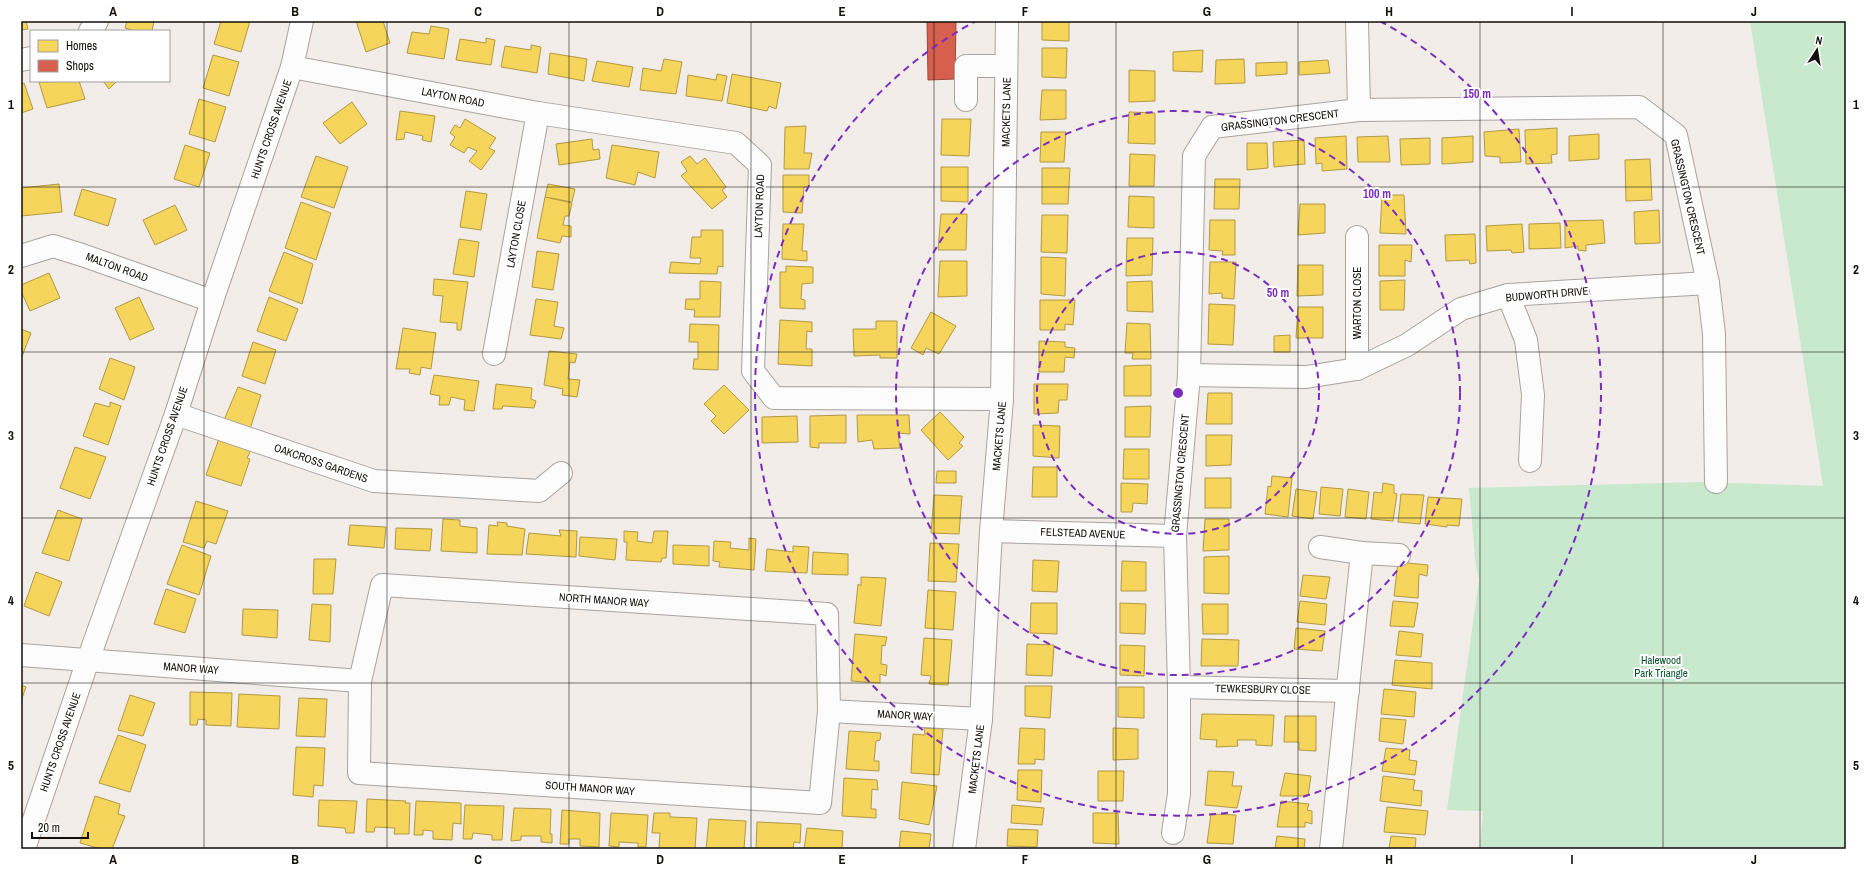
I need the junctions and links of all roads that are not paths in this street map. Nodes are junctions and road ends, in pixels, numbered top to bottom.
1 (97, 21) edge
2 (302, 21) edge
3 (1007, 21) edge
4 (1357, 21) edge
5 (91, 30) edge
6 (1006, 66) junction
7 (292, 67) junction
8 (966, 100) dead end
9 (1359, 110) junction
10 (538, 113) junction
11 (1357, 237) dead end
12 (21, 256) edge
13 (1708, 283) junction
14 (1508, 295) junction
15 (212, 302) junction
16 (494, 354) dead end
17 (1356, 369) junction
18 (1189, 375) junction
19 (1002, 399) junction
20 (176, 414) junction
21 (1530, 462) dead end
22 (561, 472) dead end
23 (1716, 482) dead end
24 (991, 531) junction
25 (1175, 536) junction
26 (1320, 547) dead end
27 (1362, 553) junction
28 (1399, 555) dead end
29 (21, 654) edge
30 (88, 660) junction
31 (360, 681) junction
32 (1179, 687) junction
33 (1348, 691) junction
34 (829, 711) junction
35 (981, 719) junction
36 (1173, 833) dead end
37 (24, 849) edge
38 (964, 849) edge
39 (1331, 849) edge

1 - 5 street
2 - 7 street, HUNTS CROSS AVENUE
3 - 6 street, MACKETS LANE
4 - 9 street
6 - 8 street
6 - 19 street, MACKETS LANE
7 - 10 street, LAYTON ROAD
7 - 15 street, HUNTS CROSS AVENUE
9 - 13 street, GRASSINGTON CRESCENT
9 - 18 street, GRASSINGTON CRESCENT
10 - 16 street, LAYTON CLOSE
10 - 19 street, LAYTON ROAD
11 - 17 street, WARTON CLOSE
12 - 15 street, MALTON ROAD
13 - 14 street, BUDWORTH DRIVE
13 - 23 street, GRASSINGTON CRESCENT
14 - 17 street, BUDWORTH DRIVE
14 - 21 street
15 - 20 street, HUNTS CROSS AVENUE
17 - 18 street, BUDWORTH DRIVE
18 - 25 street, GRASSINGTON CRESCENT
19 - 24 street, MACKETS LANE
20 - 22 street, OAKCROSS GARDENS
20 - 30 street, HUNTS CROSS AVENUE
24 - 25 street, FELSTEAD AVENUE
24 - 35 street, MACKETS LANE
25 - 32 street, GRASSINGTON CRESCENT
26 - 27 street
27 - 28 street
27 - 33 street
29 - 30 street, MANOR WAY
30 - 31 street, MANOR WAY
30 - 37 street, HUNTS CROSS AVENUE
31 - 34 street, NORTH MANOR WAY
31 - 34 street, SOUTH MANOR WAY
32 - 33 street, TEWKESBURY CLOSE
32 - 36 street, GRASSINGTON CRESCENT
33 - 39 street
34 - 35 street, MANOR WAY
35 - 38 street, MACKETS LANE

